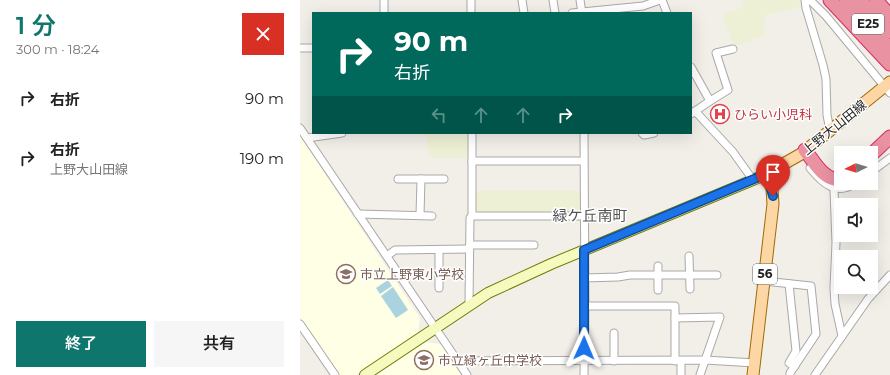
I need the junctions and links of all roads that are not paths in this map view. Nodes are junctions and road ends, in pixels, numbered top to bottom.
1 (384, 0) edge
2 (471, 0) edge
3 (522, 0) edge
4 (553, 0) edge
5 (580, 0) edge
6 (661, 0) edge
7 (805, 0) edge
8 (810, 0) edge
9 (830, 0) edge
10 (846, 0) edge
11 (860, 0) edge
12 (876, 0) edge
13 (643, 3) edge
14 (384, 12) edge
15 (471, 12) edge
16 (524, 12) edge
17 (555, 12) edge
18 (582, 12) edge
19 (588, 12) edge
20 (667, 12) edge
21 (890, 16) edge
22 (890, 32) edge
23 (300, 48) edge
24 (312, 48) edge
25 (733, 49) dead end
26 (890, 49) edge
27 (890, 64) edge
28 (692, 68) edge
29 (888, 87) edge
30 (710, 101) junction
31 (693, 113) edge
32 (300, 128) edge
33 (830, 130) junction
34 (335, 134) edge
35 (472, 134) edge
36 (584, 134) edge
37 (307, 138) junction
38 (890, 138) edge
39 (890, 146) edge
40 (878, 149) edge
41 (805, 150) junction
42 (878, 156) edge
43 (890, 158) edge
44 (472, 160) junction
45 (583, 162) junction
46 (878, 167) edge
47 (834, 173) edge
48 (766, 174) junction
49 (398, 179) dead end
50 (421, 179) junction
51 (444, 179) dead end
52 (753, 180) junction
53 (834, 181) edge
54 (838, 190) edge
55 (358, 214) junction
56 (420, 216) junction
57 (432, 216) dead end
58 (472, 216) junction
59 (584, 216) junction
60 (534, 245) dead end
61 (470, 247) junction
62 (439, 250) junction
63 (584, 250) junction
64 (387, 256) junction
65 (689, 256) dead end
66 (658, 266) dead end
67 (658, 275) junction
68 (689, 275) junction
69 (717, 275) dead end
70 (890, 275) edge
71 (584, 278) junction
72 (764, 281) junction
73 (789, 284) junction
74 (439, 288) dead end
75 (690, 289) dead end
76 (658, 290) dead end
77 (469, 304) junction
78 (585, 306) junction
79 (675, 318) junction
80 (300, 324) edge
81 (435, 328) junction
82 (614, 333) dead end
83 (842, 336) junction
84 (705, 360) junction
85 (458, 361) junction
86 (584, 361) junction
87 (614, 361) junction
88 (678, 361) junction
89 (755, 363) junction
90 (795, 366) junction
91 (335, 375) edge
92 (365, 375) edge
93 (467, 375) edge
94 (584, 375) edge
95 (681, 375) edge
96 (700, 375) edge
97 (753, 375) edge
98 (790, 375) edge
99 (815, 375) edge

1 - 14 street
2 - 15 street
3 - 16 street
4 - 17 street
5 - 18 street
6 - 13 street
6 - 20 street
7 - 33 street
8 - 29 street
9 - 27 highway
10 - 26 highway, E25
11 - 22 highway, E25
12 - 21 highway
13 - 19 street
23 - 24 street
25 - 30 street
28 - 30 street
29 - 33 main road, 上野大山田線
30 - 31 street
31 - 52 street
32 - 37 street
33 - 41 main road, 上野大山田線
34 - 37 street
35 - 44 street
36 - 45 street
37 - 55 street
38 - 40 highway
39 - 42 highway
41 - 47 highway
41 - 48 main road, 上野大山田線
41 - 53 highway
43 - 46 street
44 - 45 street
44 - 58 street
45 - 59 street
48 - 52 street
48 - 72 main road, 56
49 - 50 street
50 - 51 street
50 - 56 street
52 - 63 street
54 - 83 street
55 - 56 street
55 - 64 street
56 - 57 street
58 - 59 street
58 - 61 street
59 - 63 street
60 - 61 street
61 - 62 street
61 - 77 street
62 - 64 street
62 - 74 street
63 - 71 street
63 - 77 street
64 - 81 street
65 - 68 street
66 - 67 street
67 - 68 street
67 - 71 street
67 - 76 street
68 - 69 street
68 - 75 street
70 - 83 street
71 - 78 street
72 - 73 street
72 - 89 main road, 56
73 - 90 street
73 - 90 street
77 - 81 street
78 - 79 street
78 - 86 street
79 - 84 street
79 - 88 street
80 - 91 street
81 - 85 street
81 - 92 street
82 - 87 street
83 - 99 street
84 - 88 street
84 - 89 street
84 - 96 street
85 - 86 street
85 - 93 street
86 - 87 street
86 - 94 street
87 - 88 street
88 - 95 street
89 - 97 main road, 56
90 - 98 street

